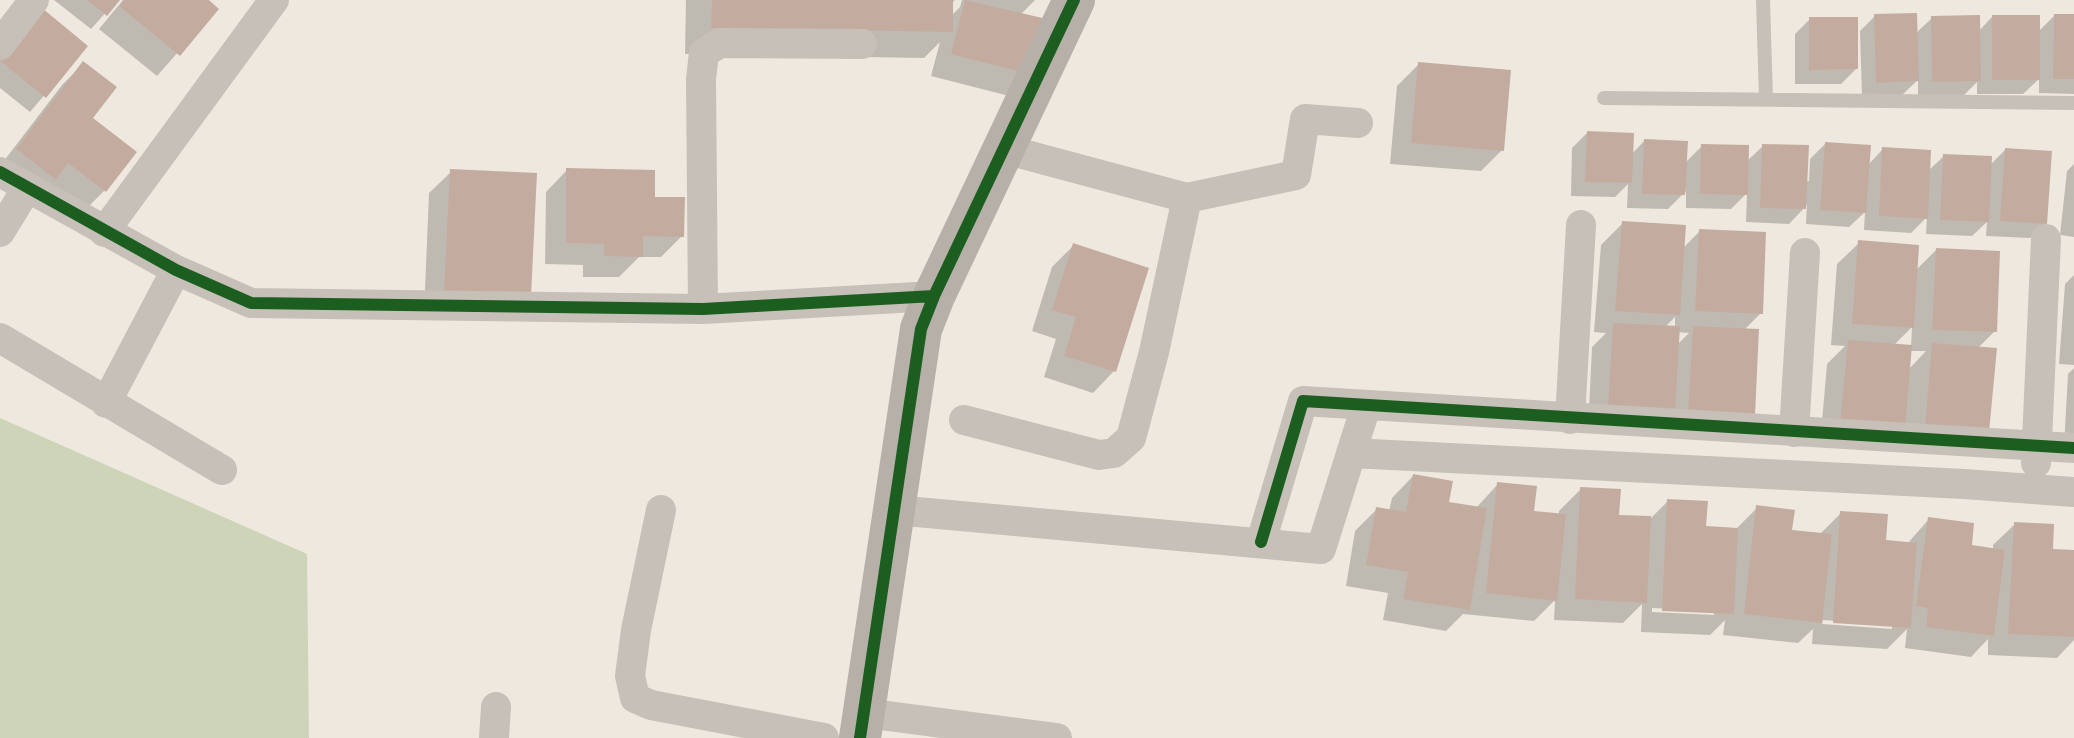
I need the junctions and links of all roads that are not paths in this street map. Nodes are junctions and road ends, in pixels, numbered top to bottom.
1 (34, 0) edge
2 (274, 0) edge
3 (1074, 0) edge
4 (1763, 0) edge
5 (862, 44) dead end
6 (0, 45) edge
7 (1604, 98) dead end
8 (1766, 99) junction
9 (2074, 103) edge
10 (1358, 123) dead end
11 (1004, 149) junction
12 (0, 172) edge
13 (27, 188) junction
14 (1187, 198) junction
15 (1581, 225) dead end
16 (0, 232) edge
17 (104, 232) junction
18 (2046, 239) dead end
19 (1805, 253) dead end
20 (176, 270) junction
21 (934, 296) junction
22 (703, 309) junction
23 (0, 338) edge
24 (106, 403) junction
25 (1366, 406) junction
26 (1570, 419) junction
27 (964, 420) dead end
28 (1794, 432) junction
29 (2037, 445) junction
30 (2074, 448) edge
31 (1351, 453) junction
32 (222, 470) dead end
33 (2036, 489) junction
34 (2074, 492) edge
35 (661, 510) dead end
36 (895, 510) junction
37 (1261, 542) junction
38 (496, 707) dead end
39 (862, 725) edge
40 (494, 738) edge
41 (824, 738) edge
42 (1057, 738) edge

1 - 6 street
2 - 17 street
3 - 11 street
4 - 8 lane
5 - 22 street
7 - 8 lane
8 - 9 lane
10 - 14 street
11 - 14 street
11 - 21 street
12 - 13 street
13 - 16 street
13 - 17 street
14 - 27 street
15 - 26 street
17 - 20 street
18 - 29 street
19 - 28 street
20 - 22 street
20 - 24 street
21 - 22 street
21 - 36 street
23 - 24 street
24 - 32 street
25 - 26 street
25 - 31 street
25 - 37 street
26 - 28 street
28 - 29 street
29 - 30 street
29 - 33 street
31 - 33 street
31 - 37 street
33 - 34 street
35 - 41 street
36 - 37 street
36 - 39 street
38 - 40 street
39 - 42 street

